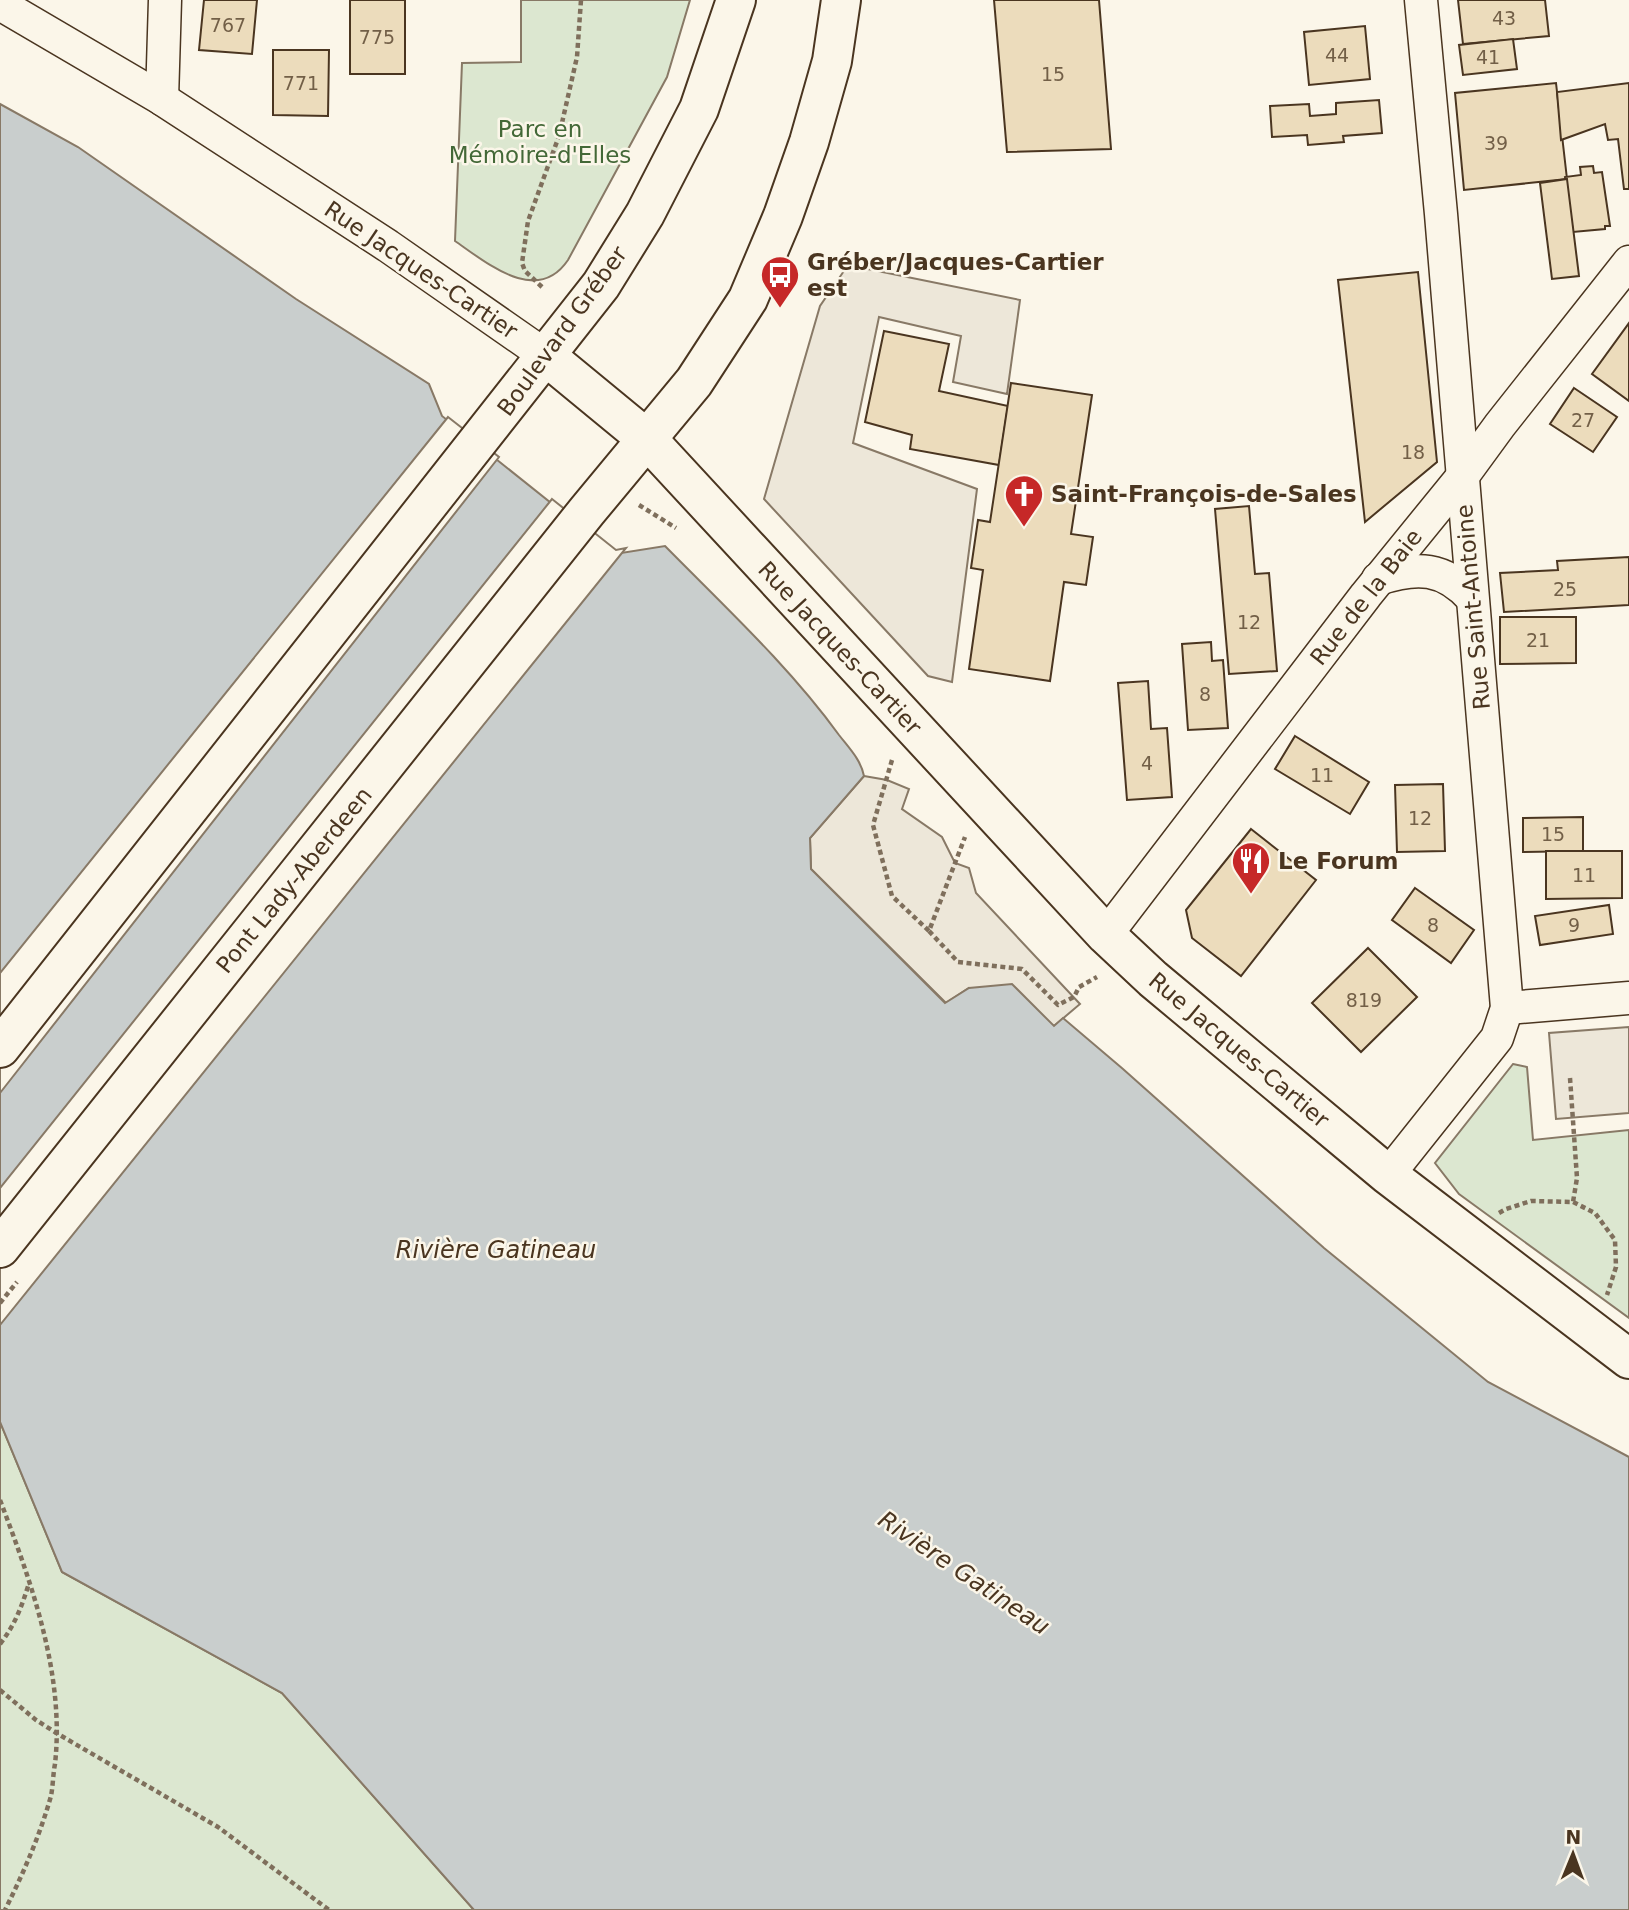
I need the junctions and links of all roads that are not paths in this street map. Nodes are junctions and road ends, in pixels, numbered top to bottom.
1 (165, 0) edge
2 (736, 0) edge
3 (841, 0) edge
4 (1421, 0) edge
5 (0, 4) edge
6 (162, 99) junction
7 (1629, 262) edge
8 (546, 356) junction
9 (648, 440) junction
10 (1462, 477) junction
11 (1378, 579) junction
12 (1472, 598) junction
13 (1106, 935) junction
14 (1629, 998) edge
15 (1507, 1008) junction
16 (0, 1048) edge
17 (1388, 1175) junction
18 (0, 1248) edge
19 (1629, 1359) edge

1 - 6 street
2 - 8 main road, Boulevard Gréber
3 - 9 main road
4 - 10 street, Rue Saint-Antoine
5 - 6 street, Rue Jacques-Cartier
6 - 8 street, Rue Jacques-Cartier
7 - 10 street, Rue de la Baie
8 - 9 main road, Rue Jacques-Cartier
8 - 16 main road, Boulevard Gréber
9 - 13 main road, Rue Jacques-Cartier
9 - 18 main road, Pont Lady-Aberdeen
10 - 11 street, Rue de la Baie
10 - 12 street, Rue Saint-Antoine
11 - 12 street
11 - 13 street, Rue de la Baie
12 - 15 street, Rue Saint-Antoine
13 - 17 main road, Rue Jacques-Cartier
14 - 15 street
15 - 17 street, Rue Saint-Antoine
17 - 19 main road, Rue Jacques-Cartier

